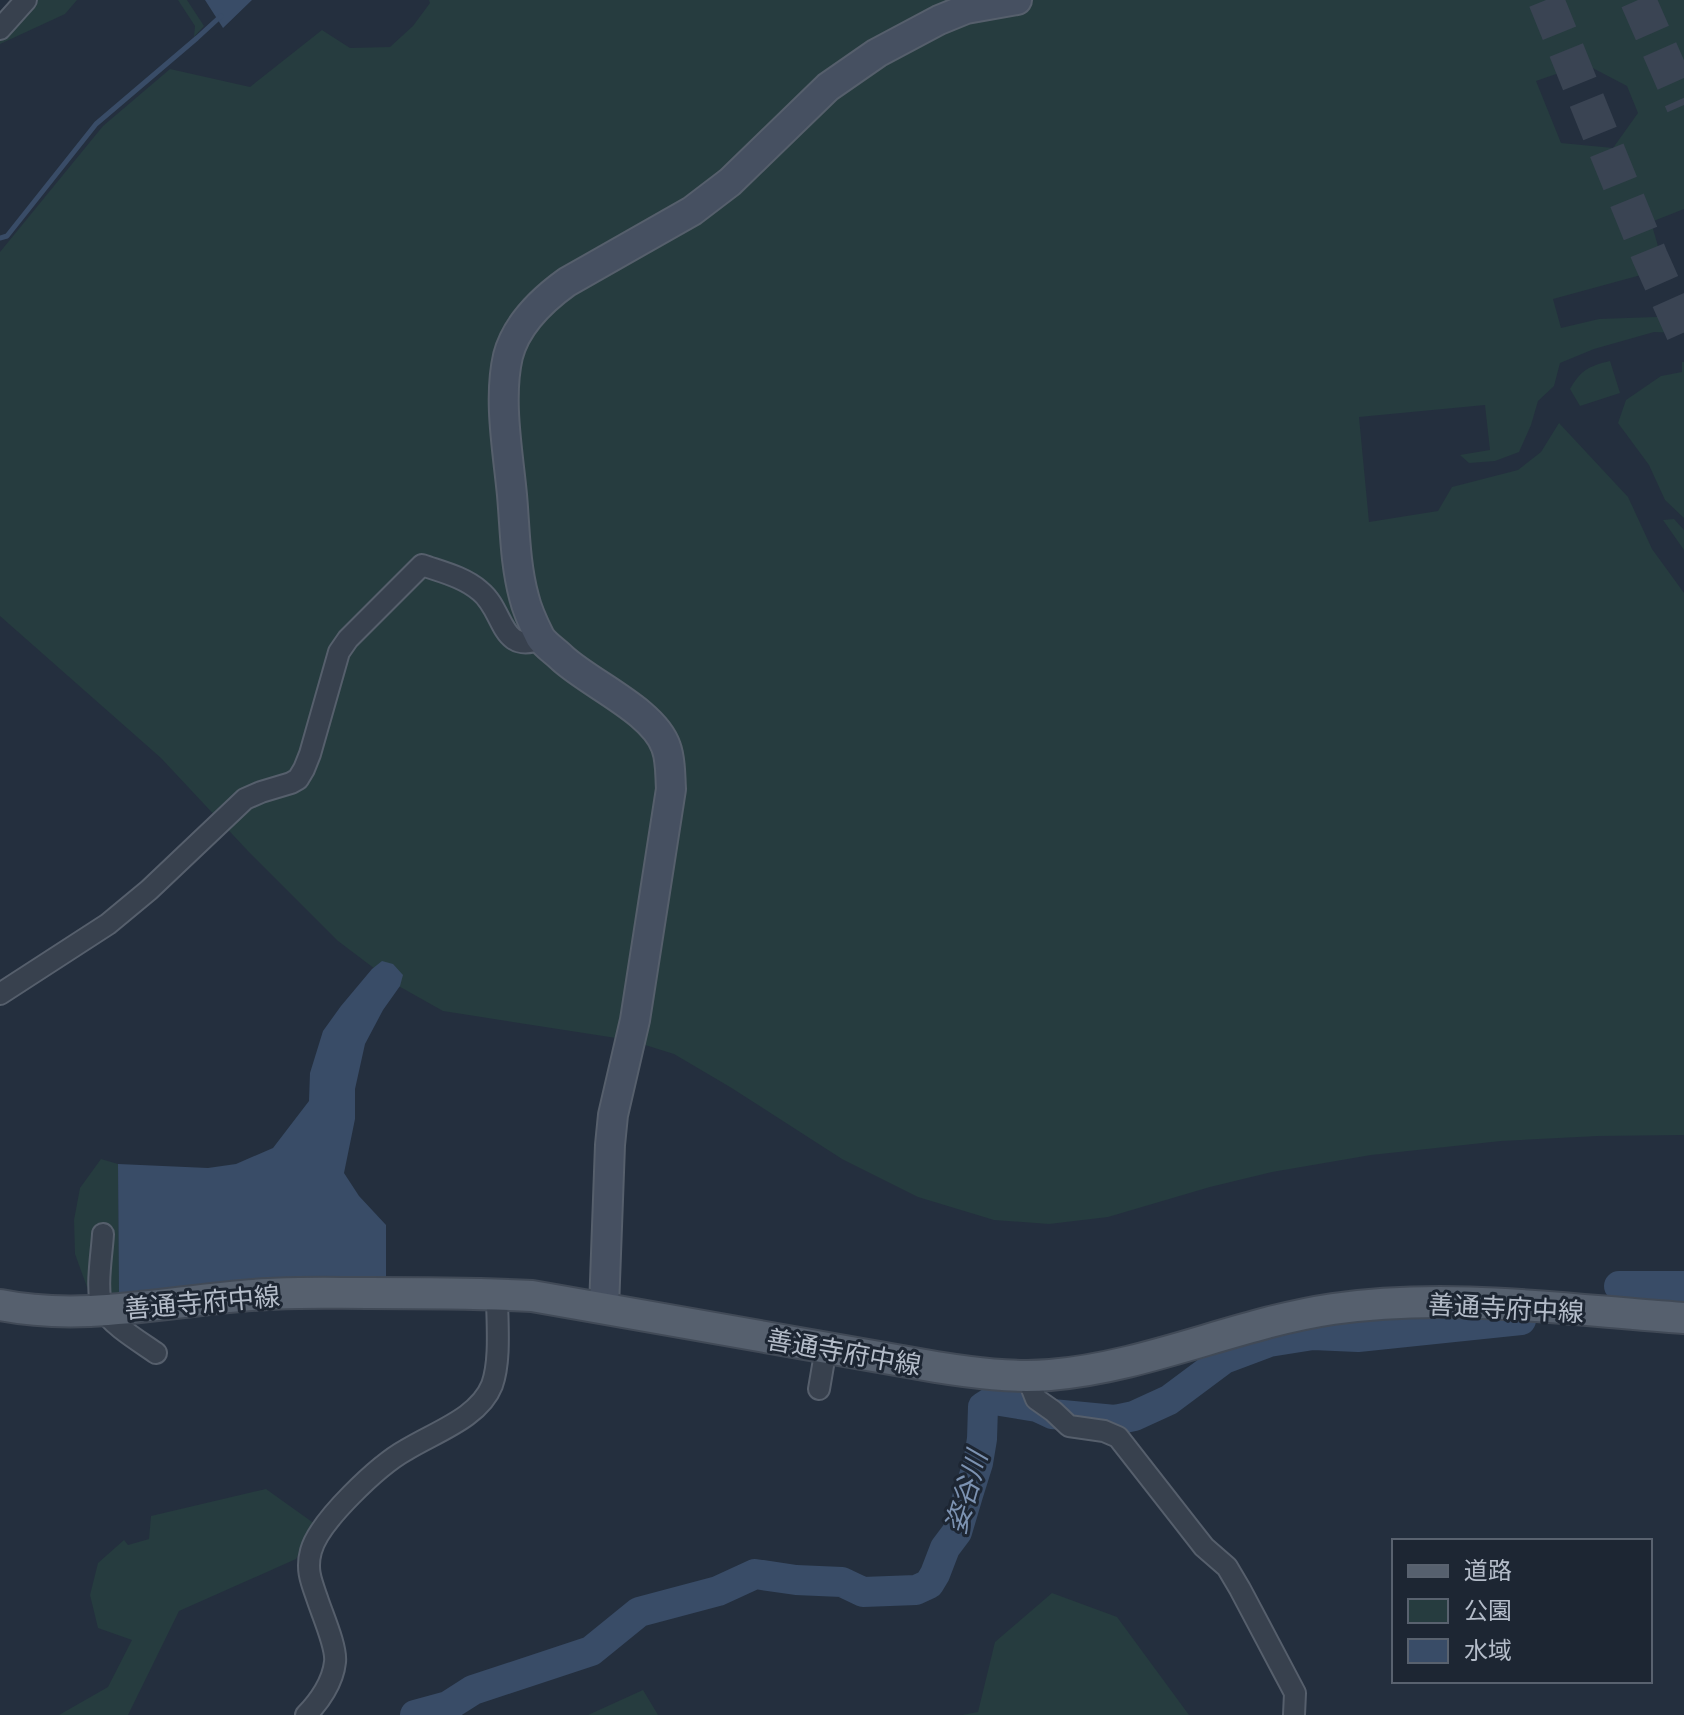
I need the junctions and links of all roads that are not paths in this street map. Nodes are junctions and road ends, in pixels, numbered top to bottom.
1 (26, 0) edge
2 (1017, 0) edge
3 (0, 29) edge
4 (541, 639) junction
5 (0, 994) edge
6 (103, 1234) dead end
7 (497, 1294) junction
8 (0, 1305) edge
9 (604, 1308) junction
10 (103, 1310) junction
11 (1684, 1318) edge
12 (826, 1348) junction
13 (156, 1353) dead end
14 (1027, 1376) junction
15 (819, 1389) dead end
16 (306, 1715) edge
17 (1294, 1715) edge

1 - 3 street
2 - 4 street
4 - 5 street
4 - 9 street
6 - 10 street
7 - 9 main road, 善通寺府中線
7 - 10 main road, 善通寺府中線
7 - 16 street
8 - 10 main road, 善通寺府中線
9 - 12 main road, 善通寺府中線
10 - 13 street
11 - 14 main road, 善通寺府中線
12 - 14 main road, 善通寺府中線
12 - 15 street
14 - 17 street

